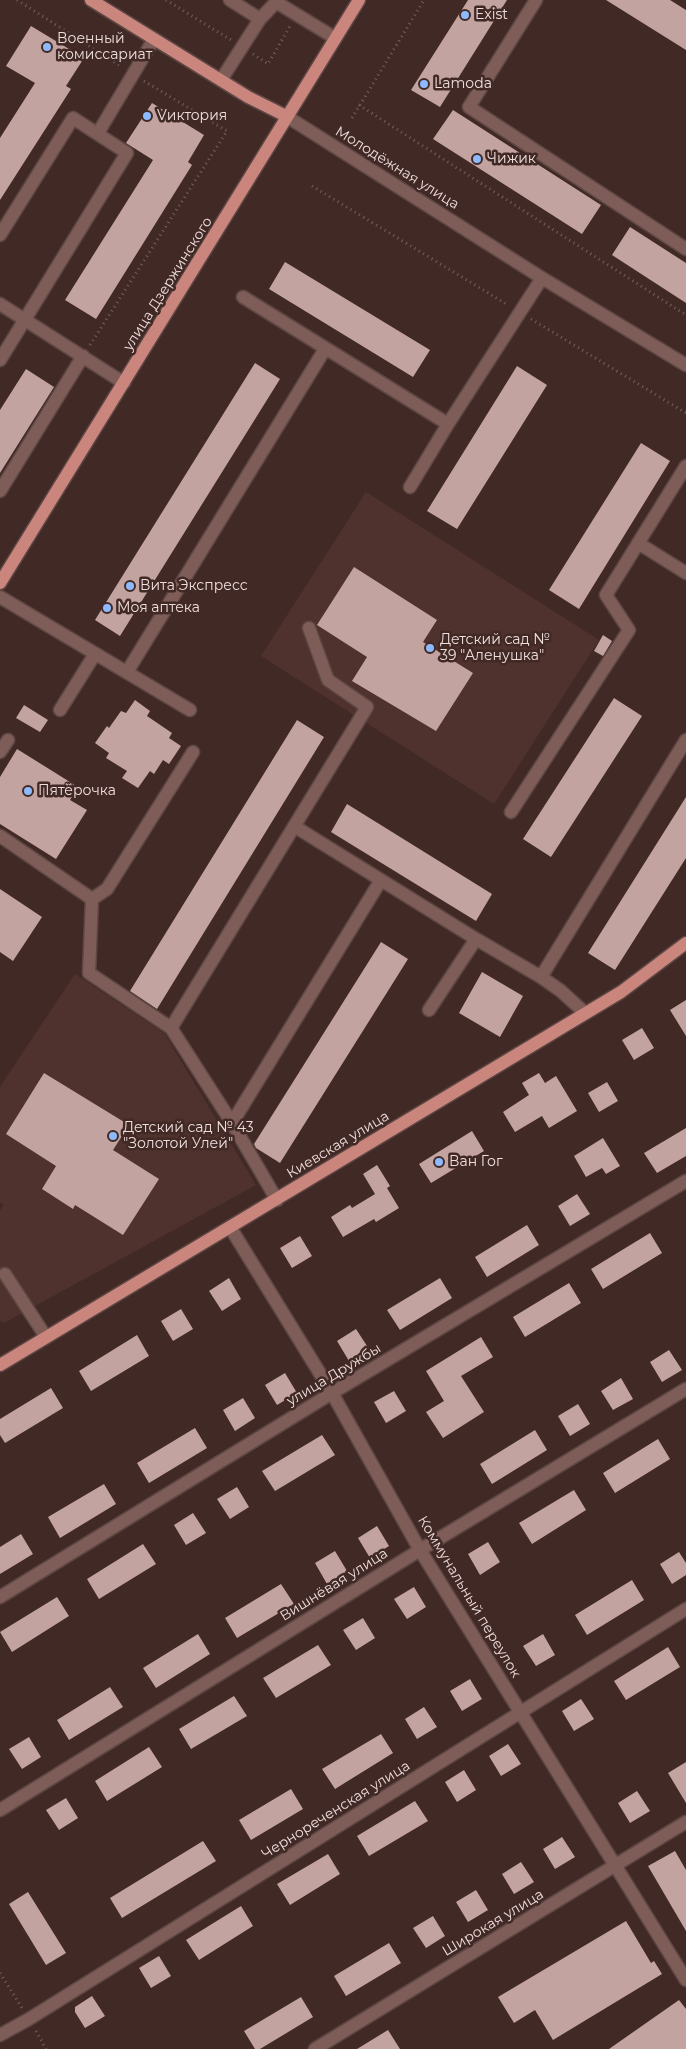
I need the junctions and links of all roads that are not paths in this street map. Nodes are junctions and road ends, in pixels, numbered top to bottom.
1 (91, 0) edge
2 (230, 0) edge
3 (359, 0) edge
4 (536, 0) edge
5 (277, 1) edge
6 (260, 19) junction
7 (336, 38) junction
8 (154, 39) junction
9 (221, 80) junction
10 (286, 116) junction
11 (98, 133) junction
12 (0, 235) edge
13 (686, 249) edge
14 (542, 278) junction
15 (244, 297) dead end
16 (0, 304) edge
17 (24, 320) junction
18 (325, 349) junction
19 (83, 356) junction
20 (0, 360) edge
21 (686, 365) edge
22 (124, 383) junction
23 (448, 424) junction
24 (686, 466) edge
25 (410, 487) dead end
26 (0, 491) edge
27 (638, 543) junction
28 (686, 573) edge
29 (0, 583) edge
30 (0, 596) edge
31 (309, 628) dead end
32 (95, 654) junction
33 (127, 672) junction
34 (60, 710) dead end
35 (190, 710) dead end
36 (8, 740) dead end
37 (686, 740) edge
38 (0, 752) edge
39 (193, 752) dead end
40 (511, 812) dead end
41 (294, 826) junction
42 (0, 836) edge
43 (381, 880) junction
44 (92, 899) junction
45 (476, 939) junction
46 (686, 943) edge
47 (541, 977) junction
48 (429, 1010) dead end
49 (585, 1013) junction
50 (171, 1028) junction
51 (232, 1123) junction
52 (686, 1181) edge
53 (277, 1200) junction
54 (230, 1227) junction
55 (5, 1274) dead end
56 (46, 1337) junction
57 (0, 1364) edge
58 (686, 1389) edge
59 (332, 1393) junction
60 (420, 1550) junction
61 (0, 1597) edge
62 (686, 1609) edge
63 (521, 1712) junction
64 (0, 1810) edge
65 (686, 1822) edge
66 (614, 1866) junction
67 (686, 1980) edge
68 (0, 2035) edge
69 (315, 2049) edge

1 - 8 main road, Молодёжная улица
2 - 6 street
3 - 7 main road, улица Дзержинского
4 - 13 street
5 - 6 street
5 - 7 street
6 - 9 street
7 - 10 main road, улица Дзержинского
8 - 9 main road, Молодёжная улица
8 - 11 street
9 - 10 main road, Молодёжная улица
10 - 14 street, Молодёжная улица
10 - 22 main road, улица Дзержинского
11 - 12 street
11 - 17 street
14 - 21 street, Молодёжная улица
14 - 23 street
15 - 18 street
16 - 17 street
17 - 19 street
17 - 20 street
18 - 23 street
18 - 33 street
19 - 22 street
19 - 26 street
22 - 29 main road, улица Дзержинского
23 - 25 street
24 - 27 street
27 - 28 street
27 - 40 street
30 - 32 street
31 - 41 street
32 - 33 street
32 - 34 street
33 - 35 street
36 - 38 street
37 - 47 street
39 - 44 street
41 - 43 street
41 - 50 street
42 - 44 street
43 - 45 street
43 - 51 street
44 - 50 street
45 - 47 street
45 - 48 street
46 - 49 main road, Киевская улица
47 - 49 street
49 - 53 main road, Киевская улица
50 - 51 street
51 - 53 street
52 - 59 street, улица Дружбы
53 - 54 main road, Киевская улица
54 - 56 main road, Киевская улица
54 - 59 street, Коммунальный переулок
55 - 56 street
56 - 57 main road, Киевская улица
58 - 60 street, Вишнёвая улица
59 - 60 street, Коммунальный переулок
59 - 61 street, улица Дружбы
60 - 63 street, Коммунальный переулок
60 - 64 street, Вишнёвая улица
62 - 63 street, Чернореченская улица
63 - 66 street, Коммунальный переулок
63 - 68 street, Чернореченская улица
65 - 66 street, Широкая улица
66 - 67 street, Коммунальный переулок
66 - 69 street, Широкая улица

